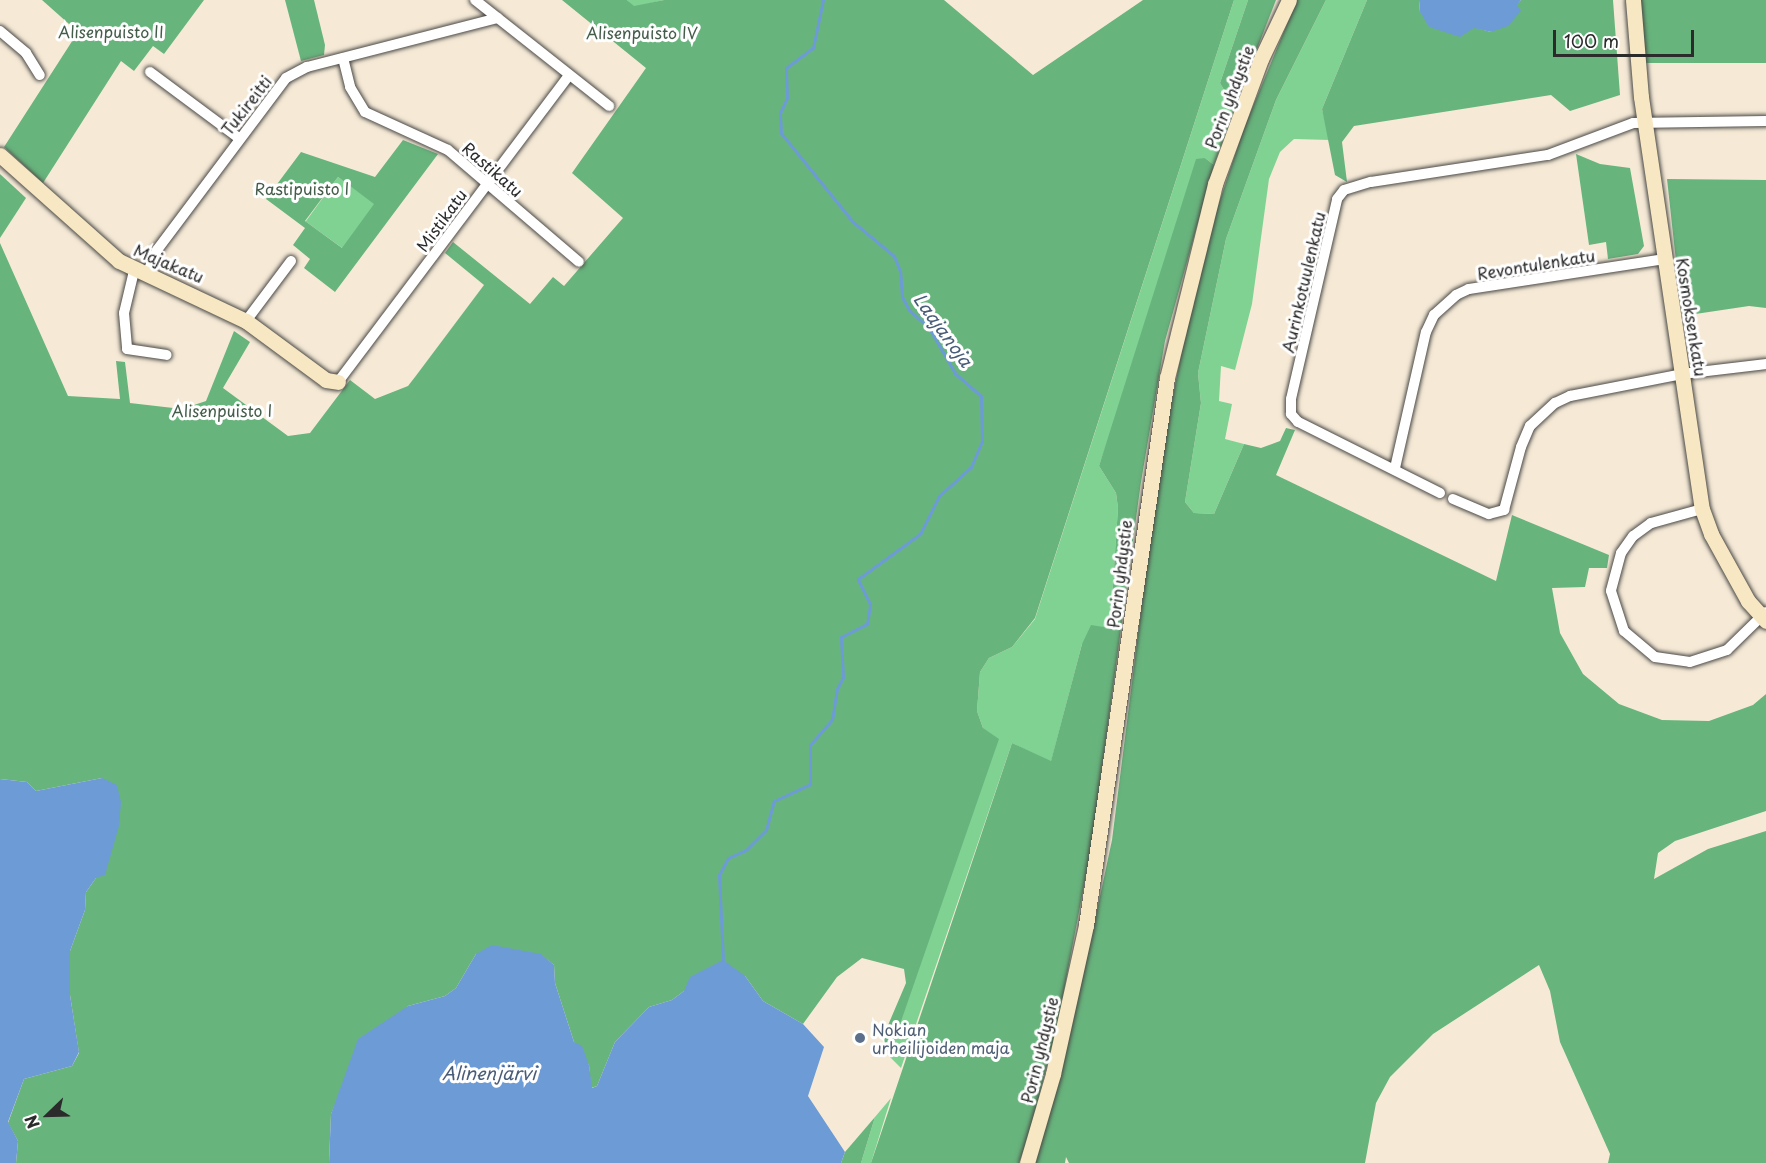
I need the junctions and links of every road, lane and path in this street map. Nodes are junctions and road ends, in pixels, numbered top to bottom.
1 (476, 0) edge
2 (1289, 0) edge
3 (1633, 0) edge
4 (498, 18) junction
5 (0, 31) edge
6 (343, 58) junction
7 (150, 72) dead end
8 (40, 75) dead end
9 (569, 75) junction
10 (609, 106) dead end
11 (1766, 121) edge
12 (1645, 122) junction
13 (239, 138) junction
14 (0, 155) edge
15 (487, 183) junction
16 (1665, 260) junction
17 (291, 261) dead end
18 (579, 262) dead end
19 (140, 272) junction
20 (246, 321) junction
21 (167, 355) dead end
22 (1766, 364) edge
23 (1682, 374) junction
24 (338, 382) joint
25 (1395, 468) junction
26 (1440, 493) dead end
27 (1453, 499) dead end
28 (1702, 509) junction
29 (1765, 617) edge
30 (1027, 1163) edge

1 - 4 street
2 - 30 main road, Porin yhdystie
3 - 12 main road, Kosmoksenkatu
4 - 6 street, Tukireitti
4 - 9 street
5 - 8 street
6 - 13 street, Tukireitti
6 - 15 street, Rastikatu
7 - 13 street
9 - 10 street
9 - 15 street, Mistikatu
11 - 12 street
12 - 16 main road, Kosmoksenkatu
12 - 25 street, Aurinkotuulenkatu
13 - 19 street, Tukireitti
14 - 19 main road, Majakatu
15 - 18 street, Rastikatu
15 - 24 street, Mistikatu
16 - 23 main road, Kosmoksenkatu
16 - 25 street, Revontulenkatu
17 - 20 street
19 - 20 main road, Majakatu
19 - 21 street, Tukireitti
20 - 24 main road, Majakatu
22 - 23 street
23 - 27 street
23 - 28 main road, Kosmoksenkatu
25 - 26 street, Aurinkotuulenkatu
28 - 29 main road, Kosmoksenkatu
28 - 29 street

